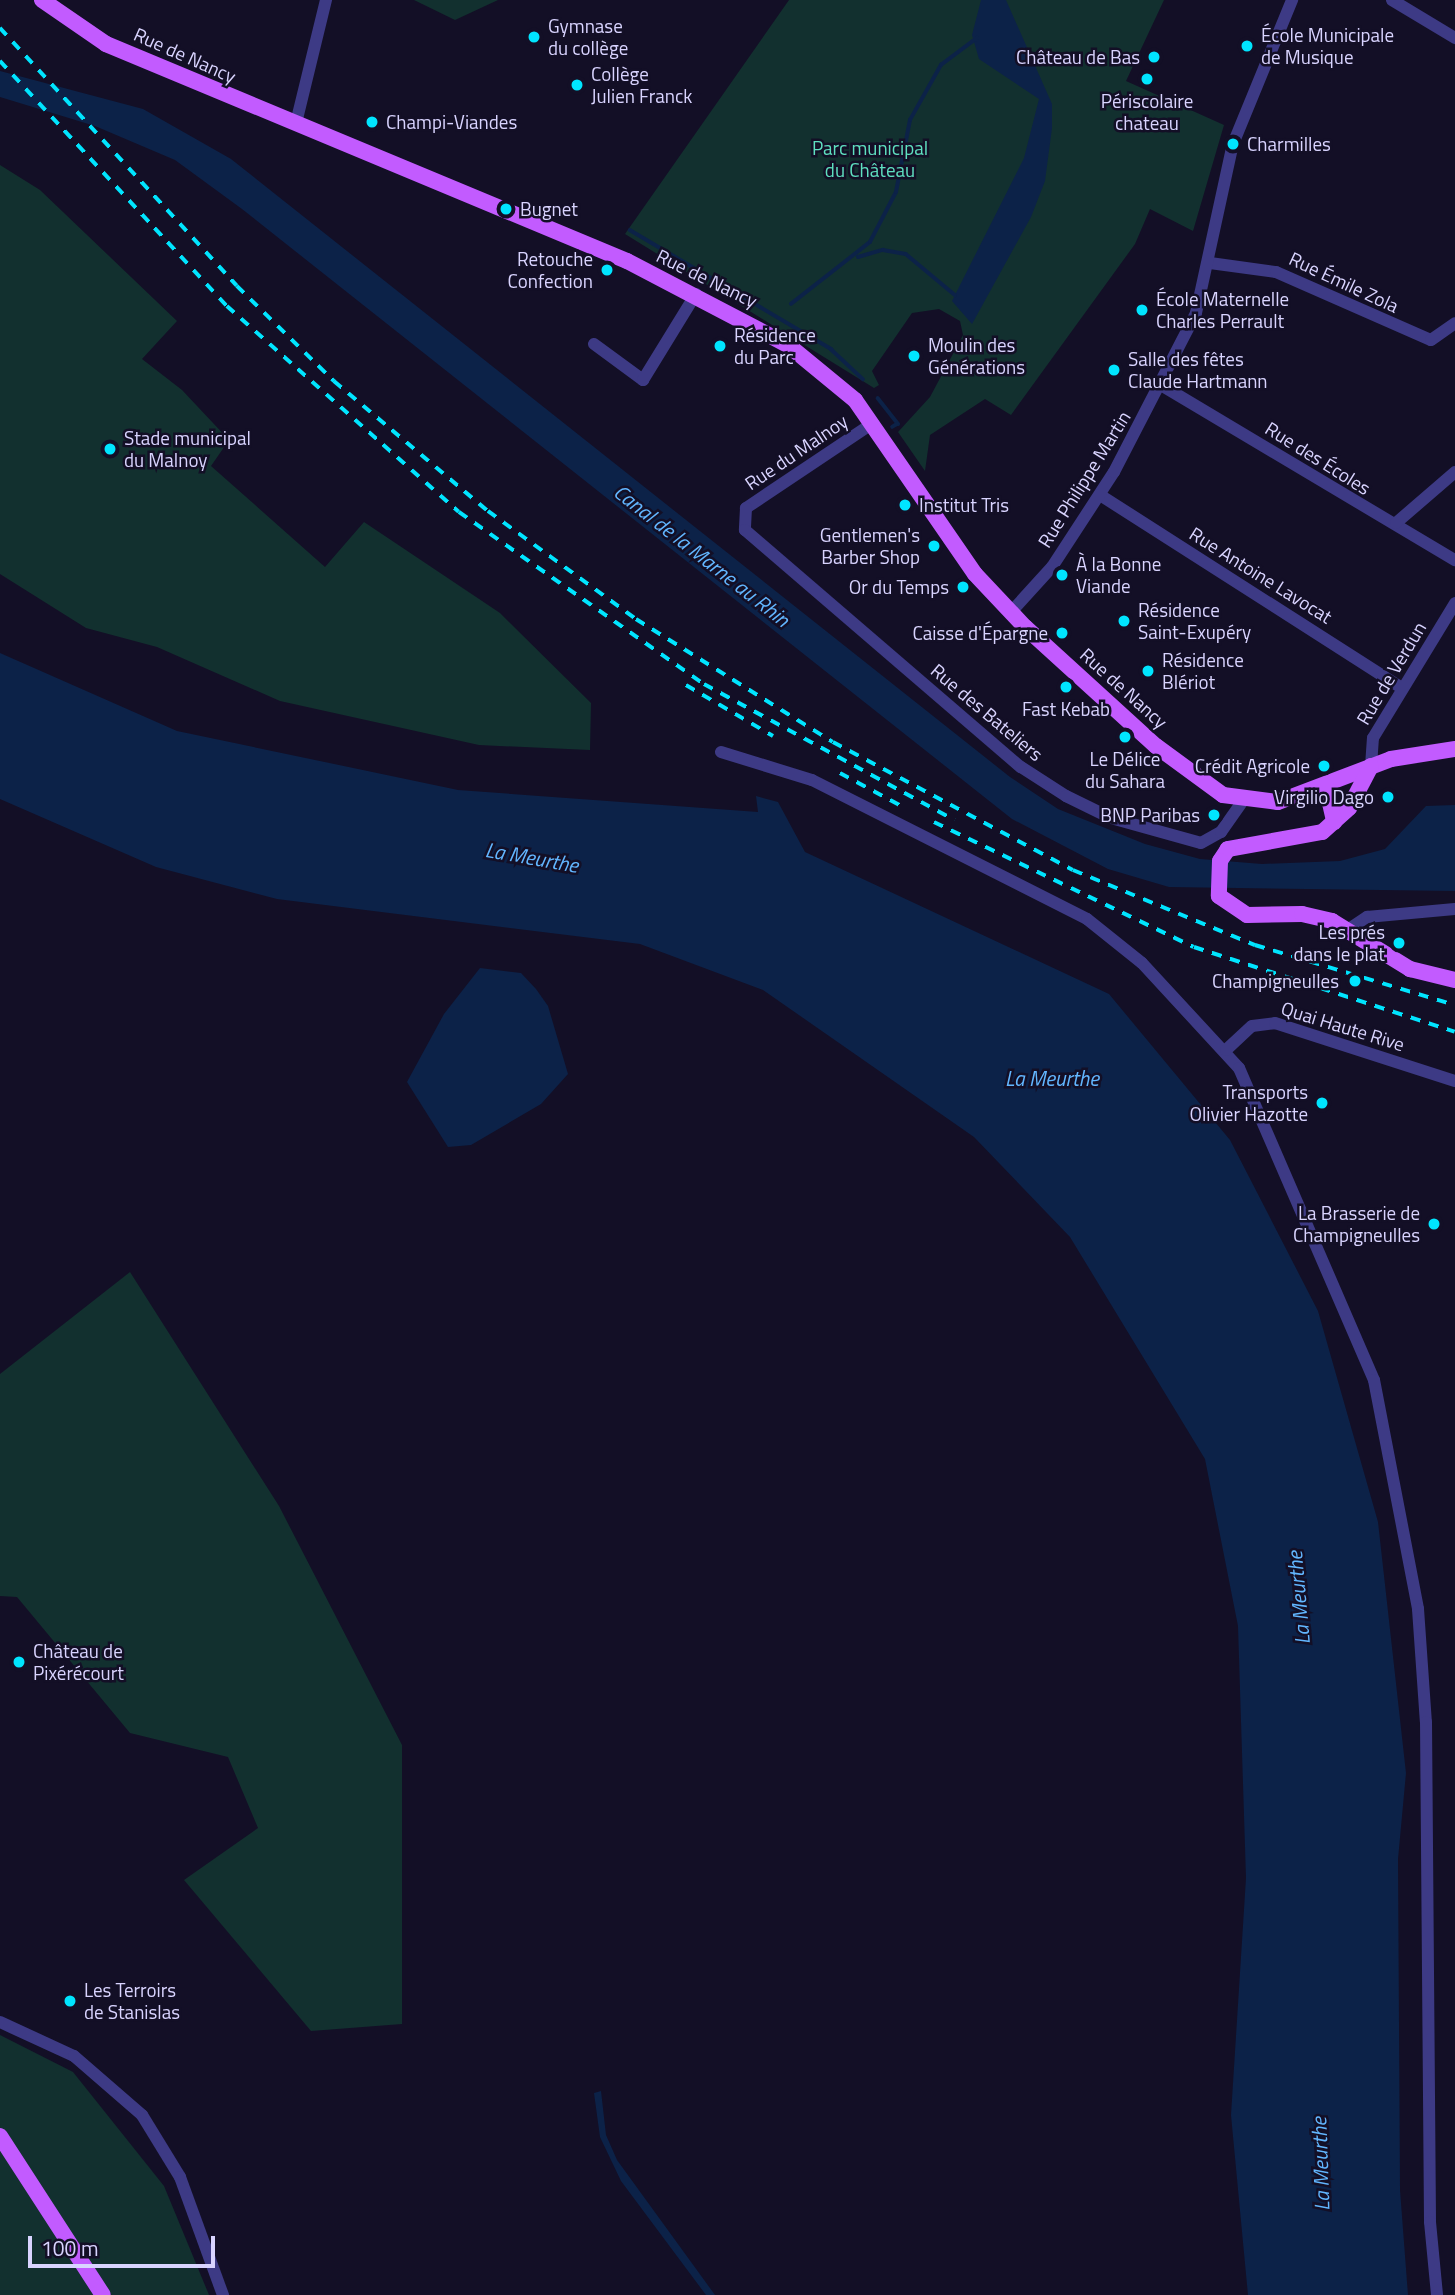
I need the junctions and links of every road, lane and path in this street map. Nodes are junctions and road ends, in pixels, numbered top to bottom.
1 (42, 0) edge
2 (326, 0) edge
3 (1292, 0) edge
4 (1392, 0) edge
5 (1455, 38) edge
6 (296, 123) junction
7 (1210, 262) junction
8 (696, 294) junction
9 (1455, 323) edge
10 (594, 344) dead end
11 (1161, 385) junction
12 (873, 423) junction
13 (1455, 472) edge
14 (1100, 495) junction
15 (742, 514) joint
16 (1396, 523) junction
17 (1455, 560) edge
18 (1455, 603) edge
19 (1011, 612) junction
20 (1402, 688) junction
21 (1455, 749) edge
22 (721, 752) dead end
23 (1371, 766) junction
24 (1325, 786) junction
25 (1242, 802) junction
26 (1334, 822) junction
27 (1455, 909) edge
28 (1349, 929) junction
29 (1455, 980) edge
30 (1226, 1050) junction
31 (1455, 1081) edge
32 (0, 2022) edge
33 (0, 2136) edge
34 (103, 2295) edge
35 (223, 2295) edge
36 (1437, 2295) edge

1 - 6 main road, Rue de Nancy
2 - 6 street
3 - 7 street, Rue Philippe Martin
4 - 5 street
6 - 8 main road, Rue de Nancy
7 - 9 street, Rue Émile Zola
7 - 11 street, Rue Philippe Martin
8 - 10 street
8 - 12 main road, Rue de Nancy
11 - 14 street, Rue Philippe Martin
11 - 16 street, Rue des Écoles
12 - 15 street, Rue du Malnoy
12 - 19 main road, Rue de Nancy
13 - 16 street
14 - 19 street, Rue Philippe Martin
14 - 20 street, Rue Antoine Lavocat
15 - 25 street, Rue des Bateliers
16 - 17 street, Rue des Écoles
18 - 20 street, Rue de Verdun
19 - 25 main road, Rue de Nancy
20 - 23 street, Rue de Verdun
21 - 23 main road
22 - 30 street
23 - 24 main road
23 - 26 main road
24 - 25 main road
24 - 26 main road
26 - 28 main road
27 - 28 street
28 - 29 main road
30 - 31 street, Quai Haute Rive
30 - 36 street
32 - 35 street
33 - 34 main road

